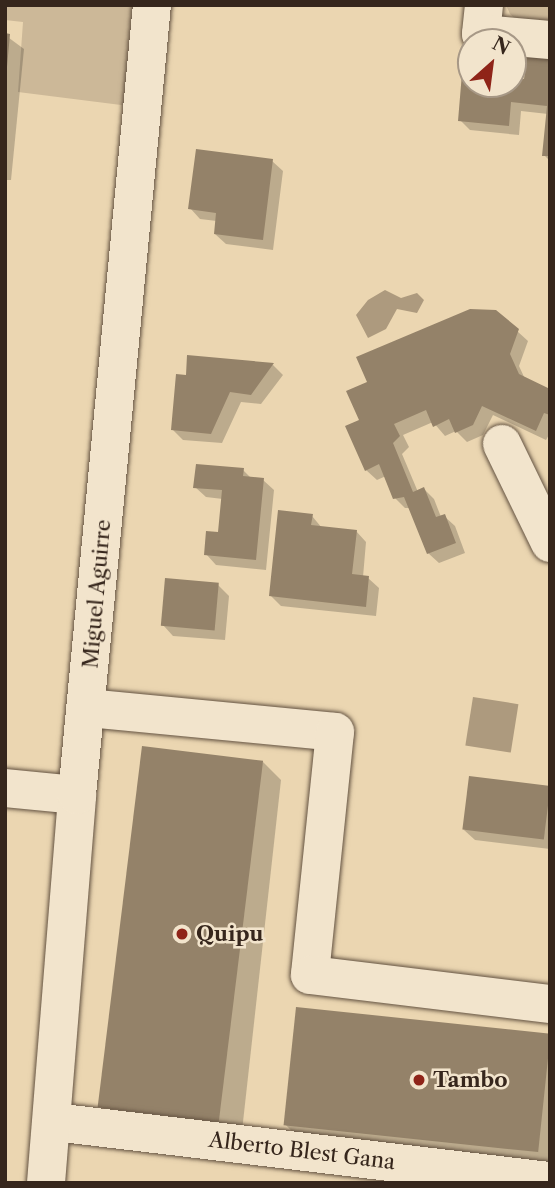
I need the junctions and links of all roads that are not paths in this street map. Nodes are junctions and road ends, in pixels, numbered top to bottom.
1 (152, 5) edge
2 (484, 5) edge
3 (550, 40) edge
4 (502, 444) dead end
5 (550, 543) edge
6 (87, 708) junction
7 (5, 788) edge
8 (77, 795) junction
9 (550, 1004) edge
10 (54, 1122) junction
11 (550, 1181) edge
12 (47, 1183) edge

1 - 6 street, Miguel Aguirre
2 - 3 street
4 - 5 street
6 - 8 street, Miguel Aguirre
6 - 9 street
7 - 8 street
8 - 10 street, Miguel Aguirre
10 - 11 street, Alberto Blest Gana
10 - 12 street, Miguel Aguirre

